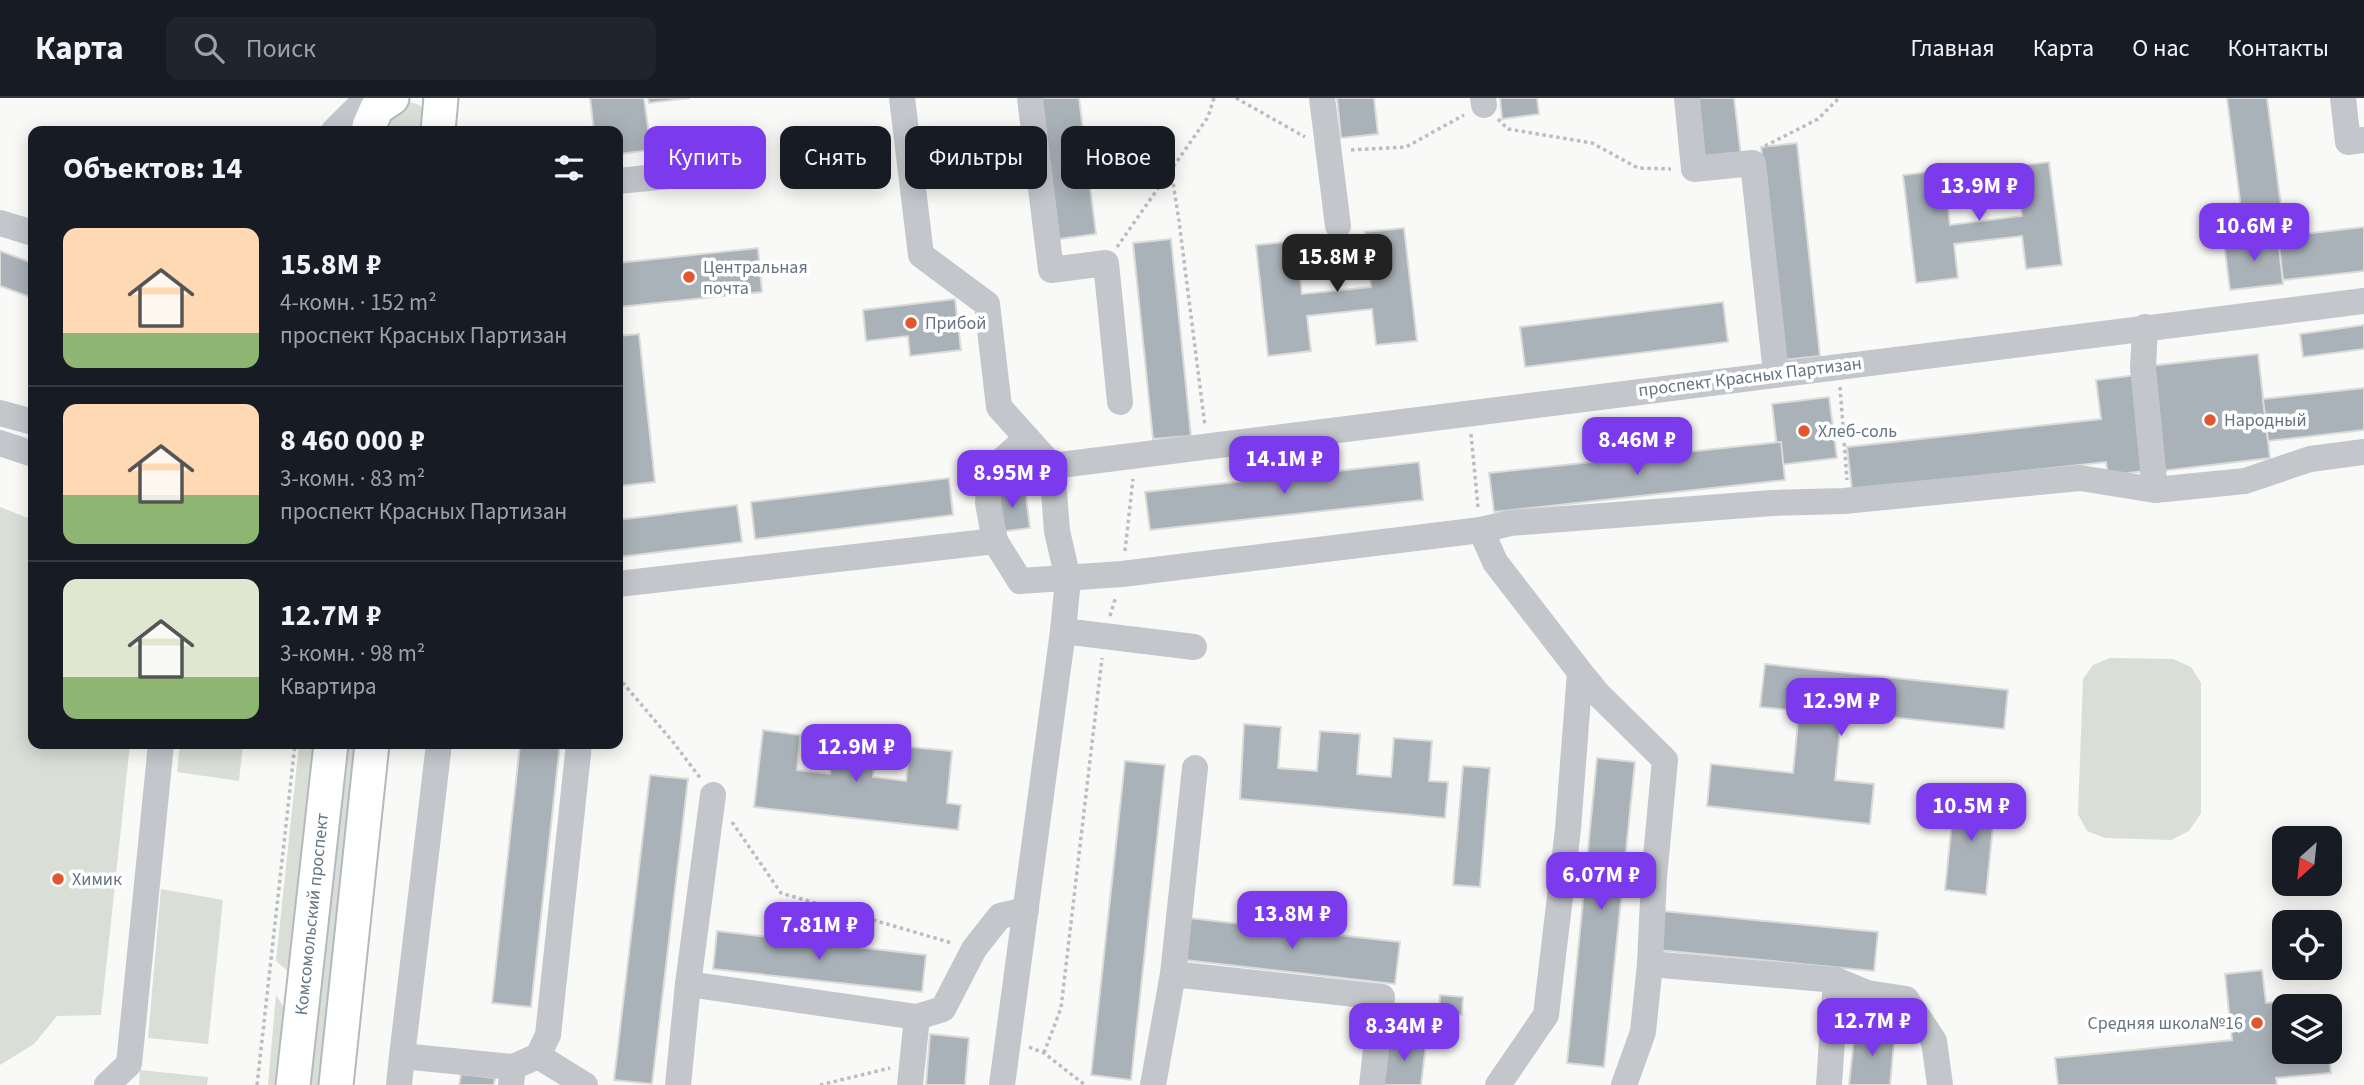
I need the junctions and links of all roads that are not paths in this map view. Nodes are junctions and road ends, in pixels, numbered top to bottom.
1 (902, 98) edge
2 (1030, 98) edge
3 (1687, 98) edge
4 (2343, 98) edge
5 (1324, 109) edge
6 (372, 111) edge
7 (344, 126) edge
8 (2364, 140) edge
9 (644, 178) edge
10 (623, 181) edge
11 (0, 223) edge
12 (1338, 226) dead end
13 (28, 231) edge
14 (2364, 301) edge
15 (2145, 327) junction
16 (1776, 373) junction
17 (1120, 402) dead end
18 (0, 413) edge
19 (28, 421) edge
20 (1027, 438) junction
21 (0, 443) edge
22 (28, 452) edge
23 (2364, 452) edge
24 (1052, 466) junction
25 (2155, 491) junction
26 (1481, 530) junction
27 (995, 541) junction
28 (1068, 579) junction
29 (623, 583) edge
30 (1063, 631) junction
31 (1194, 647) dead end
32 (1580, 672) junction
33 (160, 749) edge
34 (330, 749) edge
35 (371, 749) edge
36 (438, 749) edge
37 (578, 749) edge
38 (1195, 768) dead end
39 (713, 795) road end
40 (1026, 910) junction
41 (1650, 964) junction
42 (1172, 974) junction
43 (1836, 980) junction
44 (688, 984) junction
45 (918, 1017) junction
46 (402, 1056) junction
47 (538, 1056) junction
48 (911, 1074) edge
49 (512, 1076) edge
50 (107, 1085) edge
51 (293, 1085) edge
52 (336, 1085) edge
53 (399, 1085) edge
54 (585, 1085) edge
55 (678, 1085) edge
56 (1002, 1085) edge
57 (1153, 1085) edge
58 (1372, 1085) edge
59 (1498, 1085) edge
60 (1624, 1085) edge
61 (1829, 1085) edge
62 (1940, 1085) edge

1 - 20 street
2 - 17 street
3 - 16 street
4 - 8 street
5 - 12 street
6 - 7 street
9 - 10 street
11 - 13 street
14 - 15 street, проспект Красных Партизан
15 - 16 street, проспект Красных Партизан
15 - 25 street
16 - 24 street, проспект Красных Партизан
18 - 19 street
20 - 24 street
20 - 27 street
21 - 22 street
23 - 25 street
24 - 28 street
25 - 26 street
26 - 28 street
26 - 32 street
27 - 28 street
27 - 29 street
28 - 30 street
30 - 31 street
30 - 40 street
32 - 41 street
32 - 59 street
33 - 50 street
34 - 51 main road, Комсомольский проспект
35 - 52 main road
36 - 46 street
37 - 47 street
38 - 42 street
39 - 44 street
40 - 45 street
40 - 56 street
41 - 43 street
41 - 60 street
42 - 57 street
42 - 58 street
43 - 61 street
43 - 62 street
44 - 45 street
44 - 55 street
45 - 48 street
46 - 49 street
46 - 53 street
47 - 49 street
47 - 54 street

